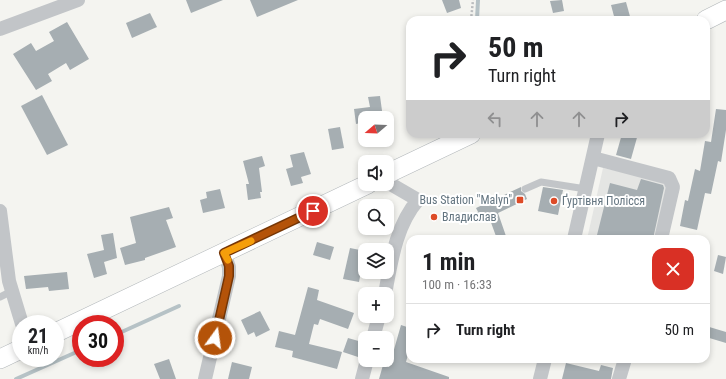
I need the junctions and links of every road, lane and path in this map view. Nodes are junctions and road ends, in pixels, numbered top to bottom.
1 (78, 0) edge
2 (473, 0) edge
3 (726, 10) edge
4 (471, 16) edge
5 (710, 18) edge
6 (0, 29) edge
7 (463, 138) edge
8 (597, 138) edge
9 (593, 158) junction
10 (394, 171) edge
11 (394, 186) edge
12 (358, 189) edge
13 (525, 189) dead end
14 (586, 189) junction
15 (0, 210) edge
16 (575, 235) edge
17 (662, 235) edge
18 (224, 253) junction
19 (386, 287) edge
20 (6, 294) edge
21 (17, 315) edge
22 (64, 329) edge
23 (12, 353) edge
24 (0, 359) edge
25 (544, 363) edge
26 (624, 363) edge
27 (365, 367) edge
28 (205, 379) edge
29 (362, 379) edge
30 (540, 379) edge
31 (619, 379) edge

1 - 6 street
2 - 4 path
3 - 5 main road
7 - 10 main road
8 - 9 street
9 - 14 street
9 - 17 street
11 - 19 street
12 - 18 main road
13 - 14 lane
14 - 16 street
15 - 20 street
18 - 22 main road
18 - 28 street
20 - 21 street
23 - 24 main road
25 - 30 street
26 - 31 street
27 - 29 street

